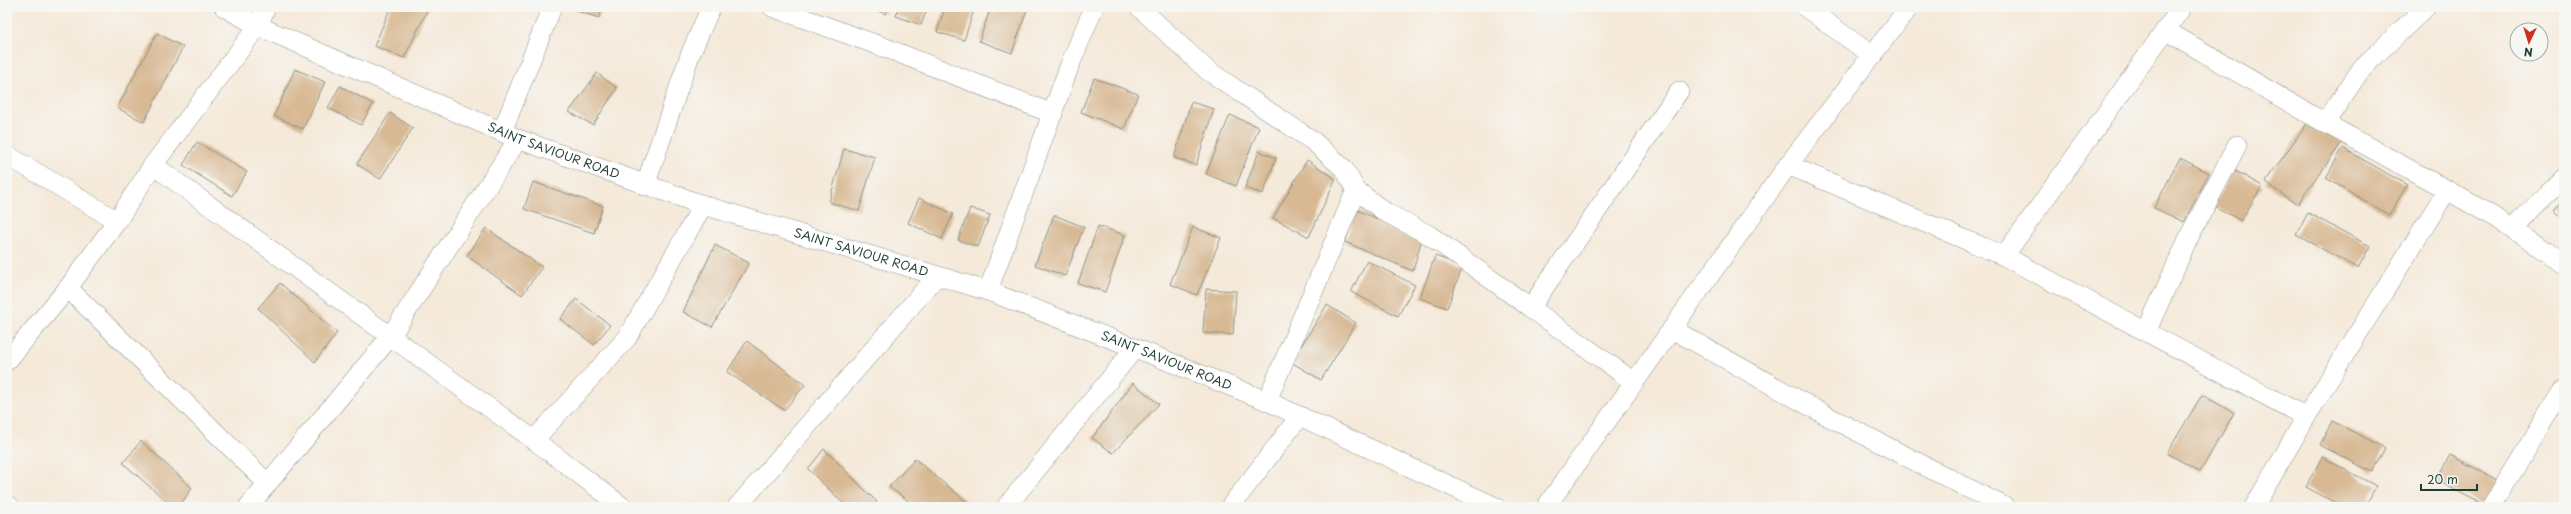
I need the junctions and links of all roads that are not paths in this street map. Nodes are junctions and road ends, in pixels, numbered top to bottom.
1 (224, 7) edge
2 (266, 7) edge
3 (552, 7) edge
4 (711, 7) edge
5 (772, 7) edge
6 (1094, 7) edge
7 (1139, 7) edge
8 (1805, 7) edge
9 (1909, 7) edge
10 (2182, 7) edge
11 (2426, 7) edge
12 (258, 26) junction
13 (2165, 30) junction
14 (1873, 56) junction
15 (1679, 91) dead end
16 (1053, 114) junction
17 (2325, 123) junction
18 (510, 136) junction
19 (2237, 145) dead end
20 (7, 155) edge
21 (153, 165) junction
22 (1788, 165) junction
23 (2564, 178) edge
24 (645, 186) junction
25 (1356, 190) junction
26 (2447, 190) junction
27 (703, 205) junction
28 (117, 221) junction
29 (2513, 228) junction
30 (2004, 256) junction
31 (2564, 265) edge
32 (936, 277) junction
33 (68, 288) junction
34 (988, 291) junction
35 (1531, 308) junction
36 (1672, 329) junction
37 (2146, 332) junction
38 (390, 337) junction
39 (1135, 348) junction
40 (7, 361) edge
41 (1634, 382) junction
42 (2564, 388) edge
43 (1267, 401) junction
44 (1300, 416) junction
45 (2306, 416) junction
46 (534, 440) junction
47 (267, 483) junction
48 (7, 505) edge
49 (10, 507) edge
50 (248, 507) edge
51 (624, 507) edge
52 (737, 507) edge
53 (1006, 507) edge
54 (1230, 507) edge
55 (1496, 507) edge
56 (1546, 507) edge
57 (2005, 507) edge
58 (2254, 507) edge
59 (2491, 507) edge

1 - 12 street, SAINT SAVIOUR ROAD
2 - 12 street
3 - 18 street
4 - 24 street
5 - 16 street
6 - 16 street
7 - 25 street
8 - 14 street
9 - 14 street
10 - 13 street
11 - 17 street
12 - 18 street, SAINT SAVIOUR ROAD
12 - 21 street
13 - 17 street
13 - 30 street
14 - 22 street
15 - 35 street
16 - 34 street
17 - 26 street
18 - 24 street, SAINT SAVIOUR ROAD
18 - 38 street
19 - 37 street
20 - 28 street
21 - 28 street
21 - 38 street
22 - 30 street
22 - 36 street
23 - 29 street
24 - 27 street, SAINT SAVIOUR ROAD
25 - 35 street
25 - 43 street
26 - 29 street
26 - 45 street
27 - 32 street, SAINT SAVIOUR ROAD
27 - 46 street
28 - 33 street
29 - 31 street
30 - 37 street
32 - 34 street, SAINT SAVIOUR ROAD
32 - 52 street
33 - 40 street
33 - 47 street
34 - 39 street, SAINT SAVIOUR ROAD
35 - 41 street
36 - 41 street
36 - 57 street
37 - 45 street
38 - 46 street
38 - 47 street
39 - 43 street, SAINT SAVIOUR ROAD
39 - 53 street
41 - 56 street
42 - 59 street
43 - 44 street, SAINT SAVIOUR ROAD
44 - 54 street
44 - 55 street, SAINT SAVIOUR ROAD
45 - 58 street
46 - 51 street
47 - 50 street
48 - 49 street

